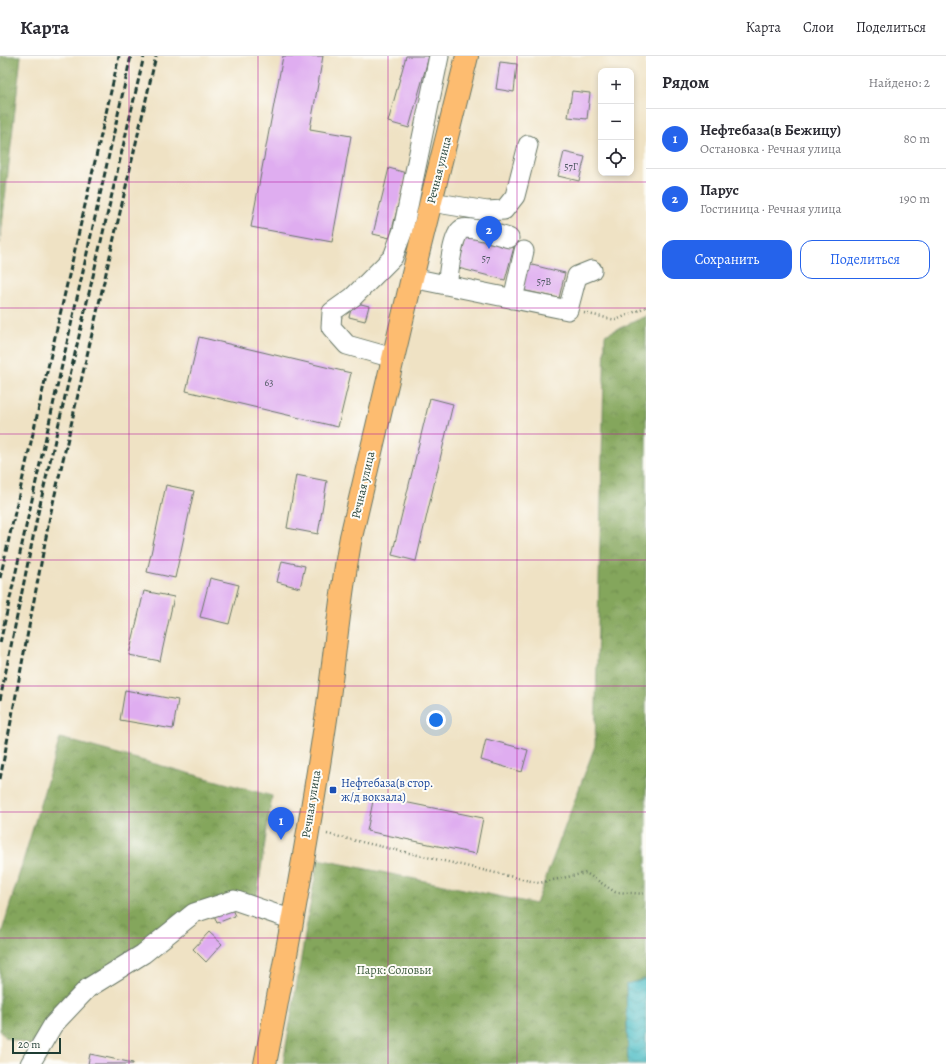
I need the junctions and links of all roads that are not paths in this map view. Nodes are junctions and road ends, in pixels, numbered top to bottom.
1 (439, 56) edge
2 (467, 56) edge
3 (528, 144) dead end
4 (431, 202) junction
5 (509, 238) dead end
6 (524, 251) dead end
7 (592, 270) dead end
8 (412, 278) junction
9 (447, 285) junction
10 (513, 299) junction
11 (393, 358) junction
12 (293, 920) junction
13 (30, 1064) edge
14 (265, 1064) edge

1 - 11 lane
2 - 4 main road, Речная улица
3 - 4 lane
4 - 8 main road, Речная улица
5 - 9 lane
6 - 10 lane
7 - 10 lane
8 - 9 lane
8 - 11 main road, Речная улица
9 - 10 lane
11 - 12 main road, Речная улица
12 - 13 lane
12 - 14 main road, Речная улица

